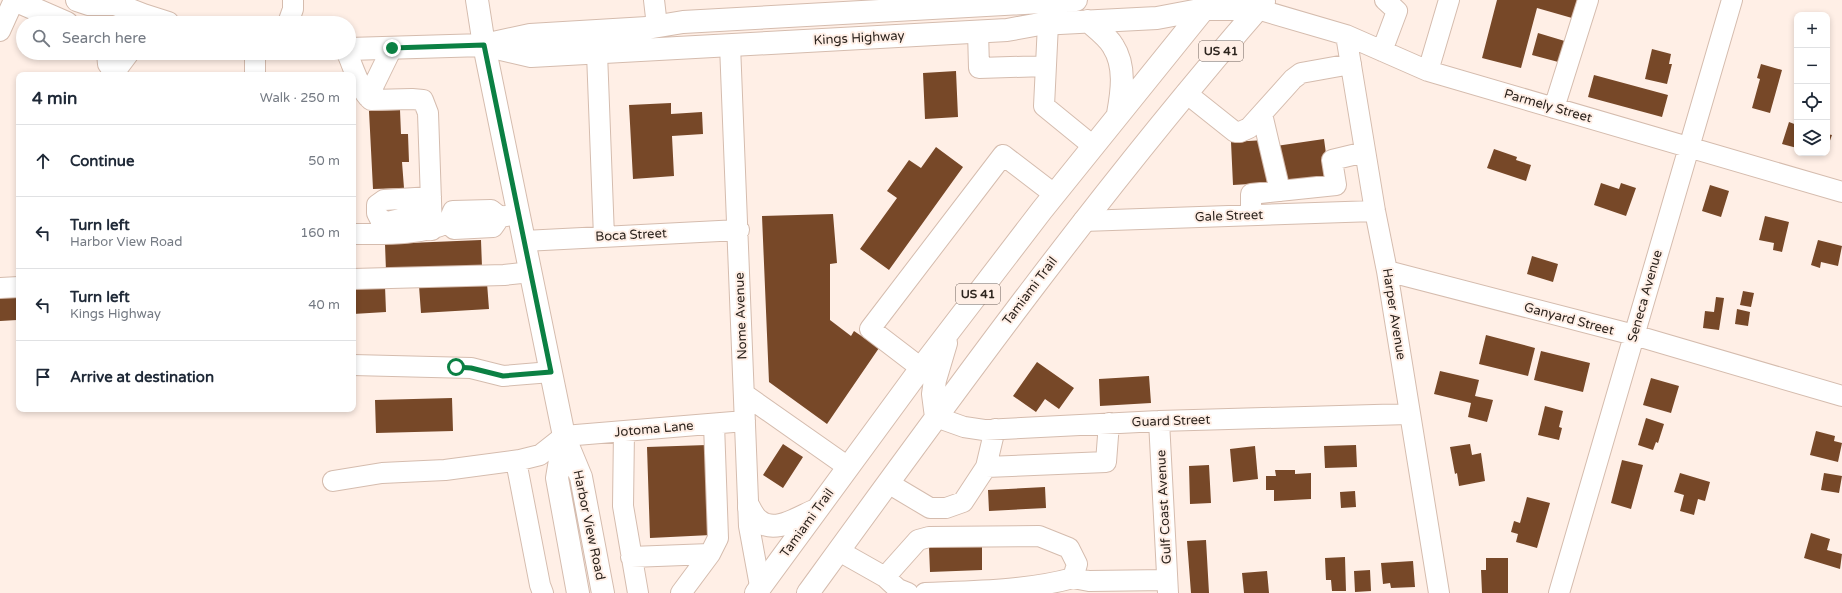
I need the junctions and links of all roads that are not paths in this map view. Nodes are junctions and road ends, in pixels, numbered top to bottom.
1 (77, 0) edge
2 (477, 0) edge
3 (654, 0) edge
4 (1066, 0) edge
5 (1177, 0) edge
6 (1449, 0) edge
7 (1588, 0) edge
8 (1732, 0) edge
9 (19, 1) edge
10 (109, 2) edge
11 (949, 4) edge
12 (1209, 4) edge
13 (1397, 4) edge
14 (1261, 5) edge
15 (52, 16) edge
16 (148, 16) edge
17 (1088, 21) junction
18 (1048, 24) junction
19 (657, 26) junction
20 (0, 31) edge
21 (978, 31) junction
22 (951, 33) junction
23 (1346, 36) junction
24 (484, 45) junction
25 (730, 45) junction
26 (392, 48) junction
27 (356, 49) edge
28 (1382, 51) junction
29 (597, 53) junction
30 (108, 60) edge
31 (124, 60) edge
32 (255, 60) edge
33 (350, 60) edge
34 (1351, 64) junction
35 (1046, 66) junction
36 (1428, 71) junction
37 (113, 72) edge
38 (115, 72) edge
39 (255, 72) edge
40 (1186, 93) junction
41 (368, 97) junction
42 (1554, 108) junction
43 (1118, 114) junction
44 (1262, 114) junction
45 (1093, 146) junction
46 (1689, 148) junction
47 (1365, 152) junction
48 (1280, 190) junction
49 (1842, 192) edge
50 (1054, 194) junction
51 (1375, 211) junction
52 (509, 215) junction
53 (1251, 215) junction
54 (435, 216) junction
55 (1083, 221) junction
56 (381, 227) junction
57 (739, 230) junction
58 (356, 233) edge
59 (604, 237) junction
60 (524, 241) junction
61 (1388, 271) junction
62 (530, 272) junction
63 (356, 279) edge
64 (16, 287) edge
65 (0, 288) edge
66 (950, 331) junction
67 (1634, 335) junction
68 (356, 365) edge
69 (921, 368) junction
70 (551, 372) junction
71 (744, 394) junction
72 (1842, 396) edge
73 (1409, 414) junction
74 (936, 417) junction
75 (745, 421) junction
76 (1159, 421) junction
77 (1109, 423) junction
78 (714, 424) junction
79 (995, 429) junction
80 (624, 431) junction
81 (564, 436) junction
82 (516, 461) junction
83 (848, 467) junction
84 (986, 467) junction
85 (333, 481) dead end
86 (888, 482) junction
87 (749, 507) junction
88 (816, 510) junction
89 (839, 551) junction
90 (710, 554) junction
91 (631, 557) junction
92 (885, 577) junction
93 (1073, 578) junction
94 (1168, 586) edge
95 (758, 589) edge
96 (990, 592) edge
97 (543, 593) edge
98 (578, 593) edge
99 (603, 593) edge
100 (638, 593) edge
101 (681, 593) edge
102 (808, 593) edge
103 (908, 593) edge
104 (925, 593) edge
105 (1439, 593) edge
106 (1559, 593) edge

1 - 10 main road
2 - 24 main road, Harbor View Road
3 - 19 street
4 - 11 main road, Kings Highway
5 - 12 main road
6 - 36 street
7 - 42 street
8 - 46 street, Seneca Avenue
9 - 15 main road
9 - 20 street
10 - 16 main road
11 - 19 main road, Kings Highway
11 - 22 main road
12 - 14 main road
12 - 17 main road, Kings Highway
12 - 43 main road, Tamiami Trail / US 41
13 - 28 street
14 - 23 street, Parmely Street
14 - 40 main road, Tamiami Trail / US 41
17 - 18 main road, Kings Highway
17 - 43 main road
18 - 21 main road, Kings Highway
18 - 35 street
19 - 24 main road, Kings Highway
21 - 22 main road, Kings Highway
21 - 35 street
22 - 25 main road, Kings Highway
23 - 28 street, Parmely Street
23 - 34 street, Harper Avenue
24 - 26 main road, Kings Highway
24 - 29 main road, Kings Highway
24 - 52 main road, Harbor View Road
25 - 29 main road, Kings Highway
25 - 57 street, Nome Avenue
26 - 27 main road, Kings Highway
26 - 41 street
28 - 36 street, Parmely Street
29 - 59 street
30 - 37 street
31 - 38 street
32 - 39 street
33 - 41 street
34 - 44 street
34 - 47 street, Harper Avenue
35 - 45 street
36 - 42 street, Parmely Street
40 - 44 street
40 - 55 main road, Tamiami Trail / US 41
41 - 54 street
42 - 46 street, Parmely Street
43 - 45 main road, Tamiami Trail / US 41
44 - 48 street
45 - 50 main road, Tamiami Trail / US 41
46 - 49 street, Parmely Street
46 - 67 street, Seneca Avenue
47 - 48 street
47 - 51 street, Harper Avenue
48 - 53 street
50 - 66 main road, Tamiami Trail / US 41
50 - 69 street
51 - 53 street, Gale Street
51 - 61 street, Harper Avenue
52 - 54 street
52 - 60 main road, Harbor View Road
53 - 55 street, Gale Street
54 - 56 street
54 - 56 street
55 - 74 main road, Tamiami Trail / US 41
56 - 58 street
57 - 59 street, Boca Street
57 - 71 street, Nome Avenue
59 - 60 street, Boca Street
60 - 62 main road, Harbor View Road
61 - 67 street, Ganyard Street
61 - 73 street, Harper Avenue
62 - 63 street
62 - 70 main road, Harbor View Road
64 - 65 street
66 - 69 main road, Tamiami Trail / US 41
66 - 74 main road
67 - 72 street, Ganyard Street
67 - 106 street, Seneca Avenue
68 - 70 street
69 - 83 main road, Tamiami Trail / US 41
70 - 81 main road, Harbor View Road
71 - 75 street, Nome Avenue
71 - 83 street
73 - 76 street, Guard Street
73 - 105 street, Harper Avenue
74 - 79 street, Guard Street
74 - 86 main road, Tamiami Trail / US 41
75 - 78 street, Jotoma Lane
75 - 87 street, Nome Avenue
76 - 77 street, Guard Street
76 - 94 street, Gulf Coast Avenue
77 - 79 street, Guard Street
77 - 84 street
78 - 80 street, Jotoma Lane
78 - 90 street
79 - 84 street
80 - 81 street, Jotoma Lane
80 - 91 street
81 - 82 street
81 - 98 main road, Harbor View Road
81 - 99 main road, Harbor View Road
82 - 85 street
82 - 97 street
83 - 88 main road, Tamiami Trail / US 41
84 - 86 street
86 - 89 main road, Tamiami Trail / US 41
87 - 88 main road
87 - 95 street, Nome Avenue
88 - 95 main road, Tamiami Trail / US 41
89 - 92 street
89 - 102 main road, Tamiami Trail / US 41
90 - 91 street
90 - 101 street
91 - 100 street
92 - 93 street
92 - 103 street
93 - 94 street
93 - 96 street
96 - 104 street

